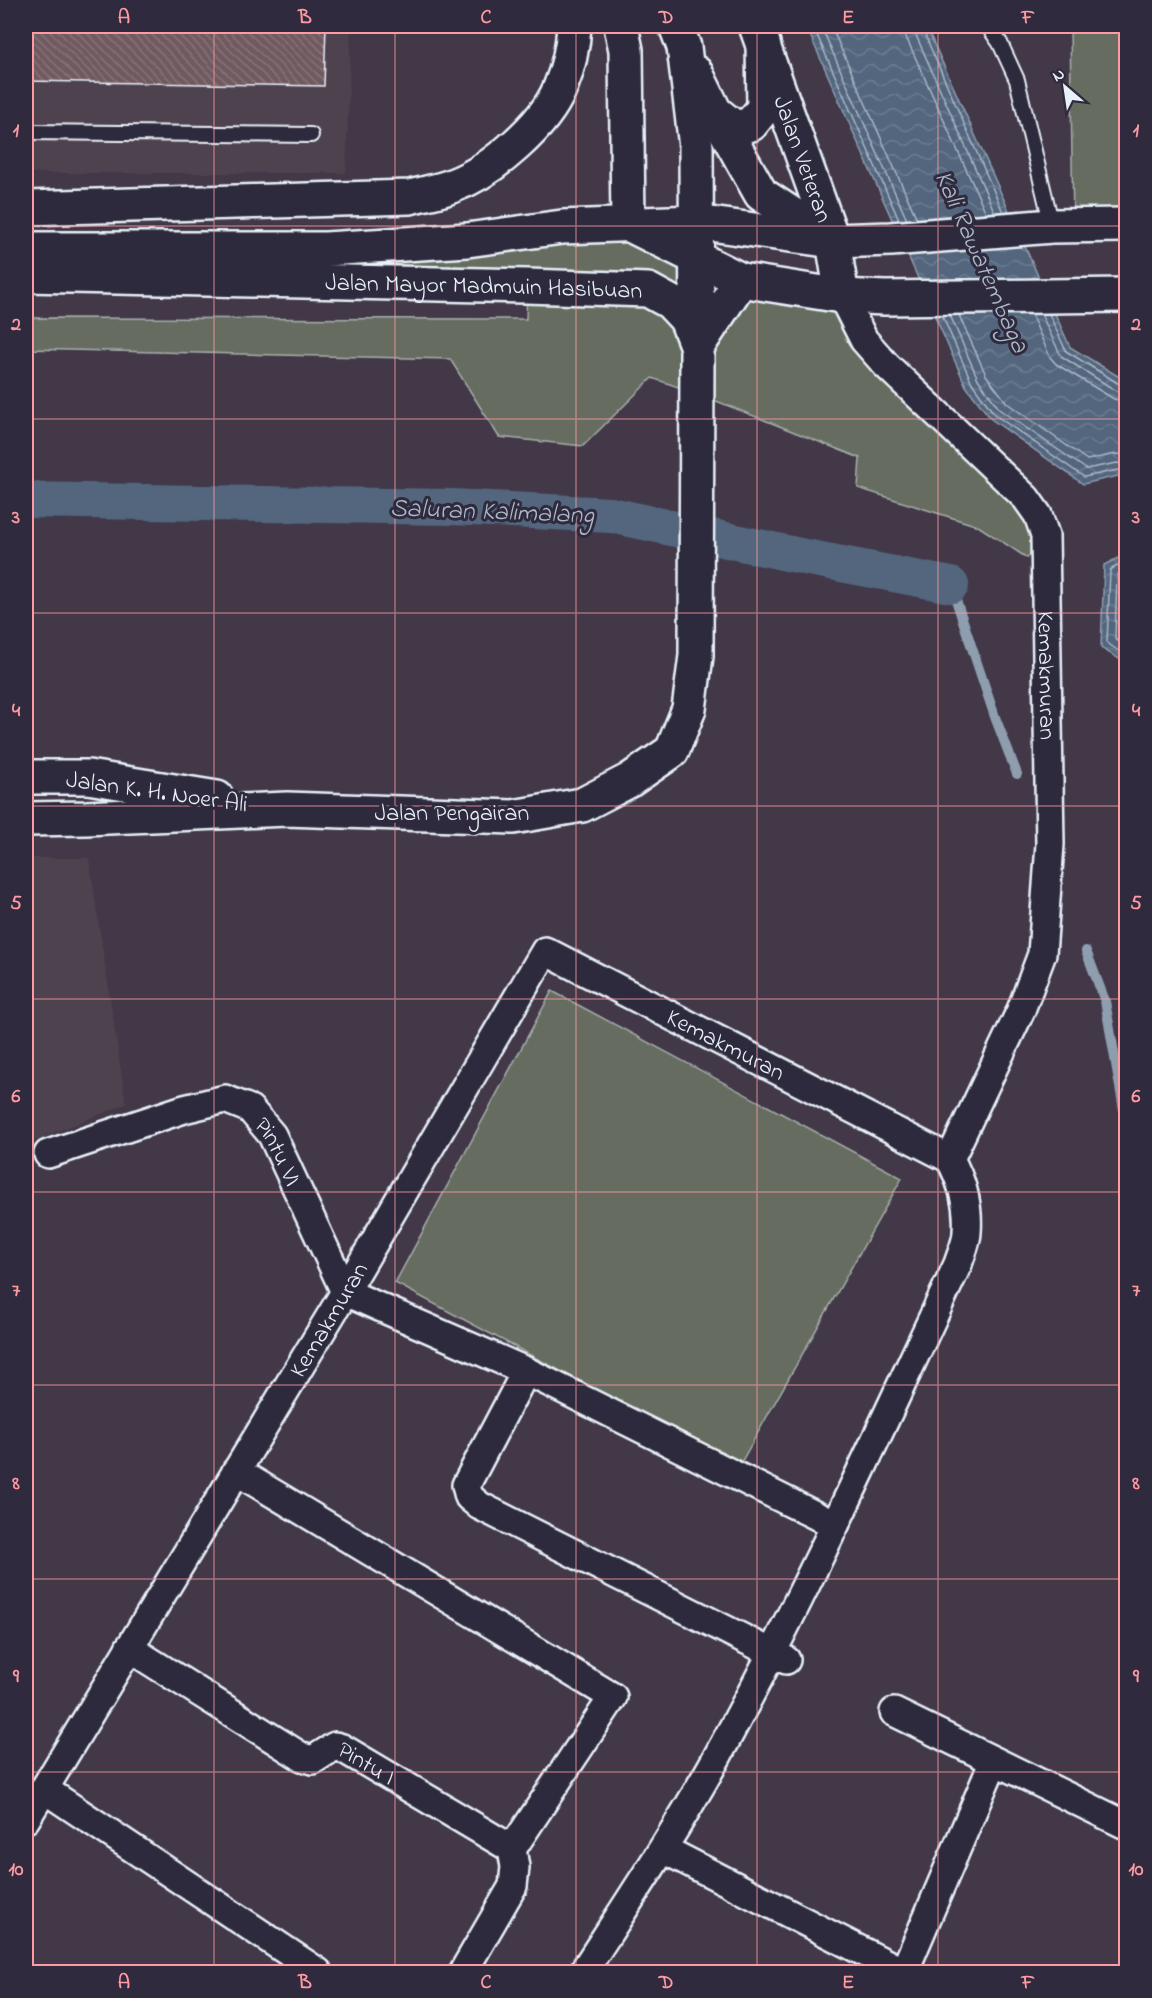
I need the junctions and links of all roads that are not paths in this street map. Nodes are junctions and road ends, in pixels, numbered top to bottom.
1 (574, 26) edge
2 (621, 26) edge
3 (988, 26) edge
4 (1004, 26) edge
5 (759, 34) edge
6 (680, 36) edge
7 (1000, 43) junction
8 (715, 112) junction
9 (26, 132) edge
10 (311, 135) dead end
11 (26, 208) edge
12 (696, 222) junction
13 (628, 224) junction
14 (1126, 225) edge
15 (1052, 226) junction
16 (833, 241) junction
17 (26, 249) edge
18 (696, 258) junction
19 (26, 275) edge
20 (741, 280) junction
21 (1126, 295) edge
22 (842, 296) junction
23 (697, 352) junction
24 (26, 777) edge
25 (287, 809) junction
26 (26, 819) edge
27 (48, 1154) dead end
28 (950, 1159) junction
29 (345, 1292) junction
30 (526, 1371) junction
31 (236, 1472) junction
32 (835, 1525) junction
33 (129, 1648) junction
34 (779, 1657) junction
35 (894, 1712) dead end
36 (994, 1761) junction
37 (44, 1789) junction
38 (26, 1819) edge
39 (1126, 1825) edge
40 (512, 1849) junction
41 (663, 1849) junction
42 (318, 1972) edge
43 (463, 1972) edge
44 (584, 1972) edge
45 (903, 1972) edge

1 - 11 main road
2 - 13 main road
3 - 7 lane
4 - 7 lane
5 - 8 main road
5 - 16 main road, Jalan Veteran
6 - 8 main road
6 - 12 main road, Jalan Pengairan
7 - 15 lane
8 - 16 main road
9 - 10 lane
12 - 13 main road, Jalan Mayor Madmuin Hasibuan
12 - 16 main road, Jalan Mayor Madmuin Hasibuan
12 - 18 main road, Jalan Pengairan
13 - 17 main road, Jalan Mayor Madmuin Hasibuan
13 - 18 main road
14 - 15 main road, Jalan Mayor Madmuin Hasibuan
15 - 16 main road, Jalan Mayor Madmuin Hasibuan
16 - 22 main road, Jalan Veteran
18 - 20 main road
18 - 23 main road, Jalan Pengairan
19 - 23 main road, Jalan Mayor Madmuin Hasibuan
20 - 22 main road
20 - 23 main road
21 - 22 main road
22 - 28 street, Kemakmuran
23 - 25 main road, Jalan Pengairan
24 - 25 main road, Jalan K. H. Noer Ali
25 - 26 main road, Jalan Pengairan
27 - 29 street, Pintu VI
28 - 29 street, Kemakmuran
28 - 32 street
29 - 30 street
29 - 31 street, Kemakmuran
30 - 32 street
30 - 34 street
31 - 33 street, Kemakmuran
31 - 40 street
32 - 34 street
33 - 37 street, Kemakmuran
33 - 40 street, Pintu I
34 - 41 street
35 - 36 street
36 - 39 street
36 - 45 street
37 - 38 street, Kemakmuran
37 - 42 street
40 - 43 street
41 - 44 street
41 - 45 street

